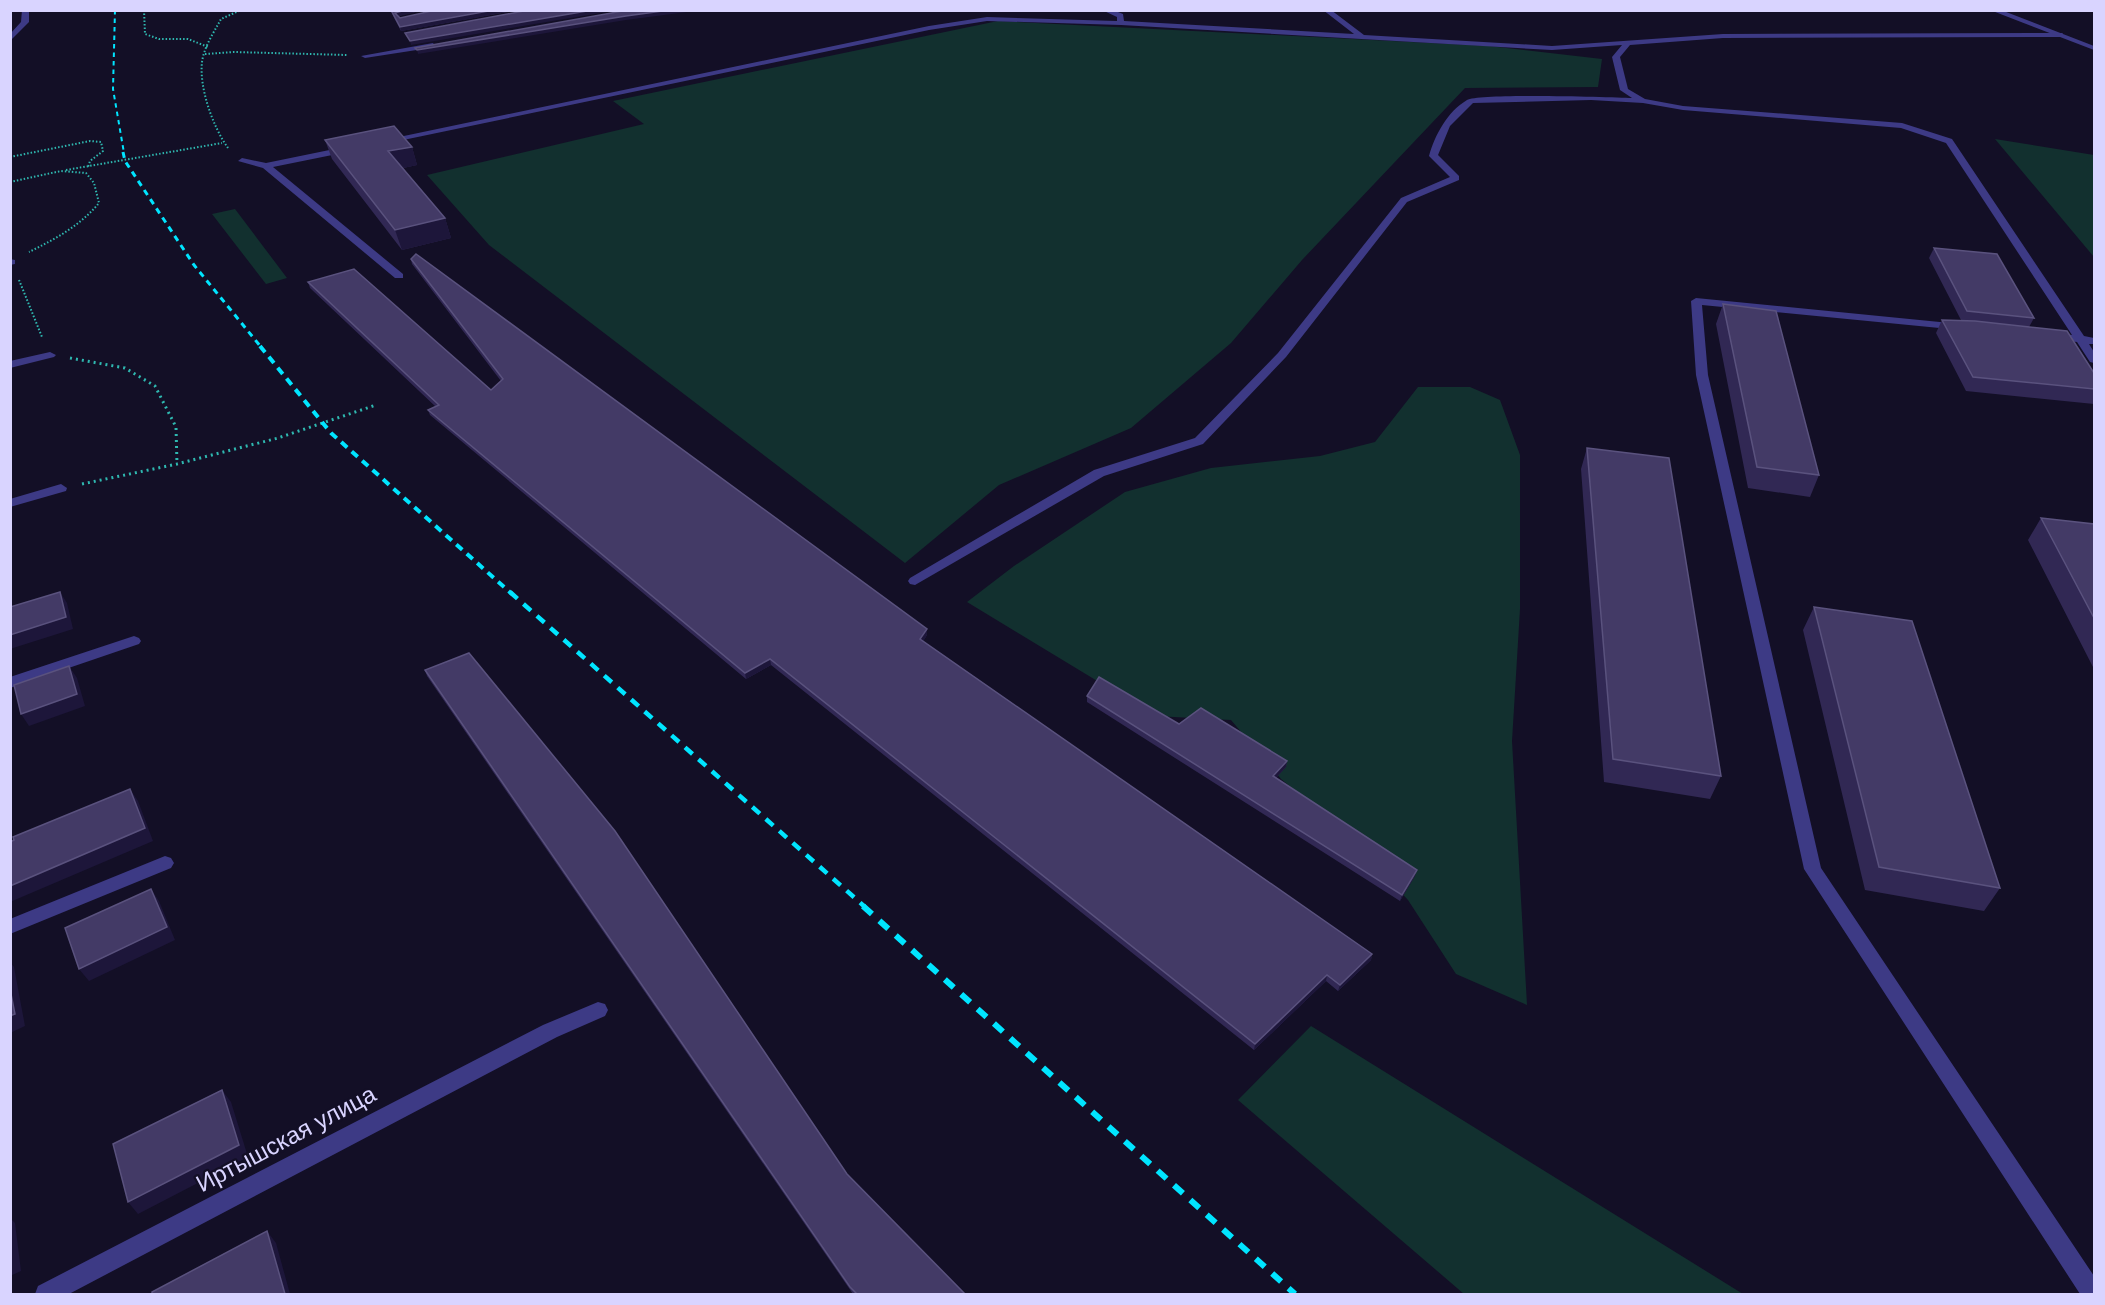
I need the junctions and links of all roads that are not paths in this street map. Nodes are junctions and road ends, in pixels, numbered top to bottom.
1 (26, 10) edge
2 (1105, 10) edge
3 (1326, 10) edge
4 (1993, 10) edge
5 (1122, 23) junction
6 (2060, 35) junction
7 (1362, 37) junction
8 (10, 39) edge
9 (440, 44) edge
10 (1627, 44) junction
11 (2094, 48) edge
12 (365, 56) road end
13 (1643, 101) junction
14 (370, 144) edge
15 (359, 147) edge
16 (242, 161) road end
17 (266, 166) junction
18 (399, 276) dead end
19 (1978, 329) edge
20 (2046, 336) edge
21 (2081, 339) junction
22 (2094, 341) edge
23 (50, 355) road end
24 (2094, 360) edge
25 (10, 365) edge
26 (61, 488) road end
27 (10, 503) edge
28 (915, 581) dead end
29 (134, 642) dead end
30 (10, 683) edge
31 (165, 863) dead end
32 (10, 927) edge
33 (598, 1010) dead end
34 (46, 1294) edge
35 (2093, 1294) edge

1 - 8 street
2 - 5 street
3 - 7 street
4 - 6 street
5 - 7 street
5 - 14 street
6 - 10 street
6 - 11 street
7 - 10 street
9 - 12 street
10 - 13 street
13 - 21 street
13 - 28 street
15 - 17 street
16 - 17 street
17 - 18 street
19 - 35 street
20 - 21 street
21 - 22 street
21 - 24 street
23 - 25 street
26 - 27 street
29 - 30 street
31 - 32 street
33 - 34 street, Иртышская улица

